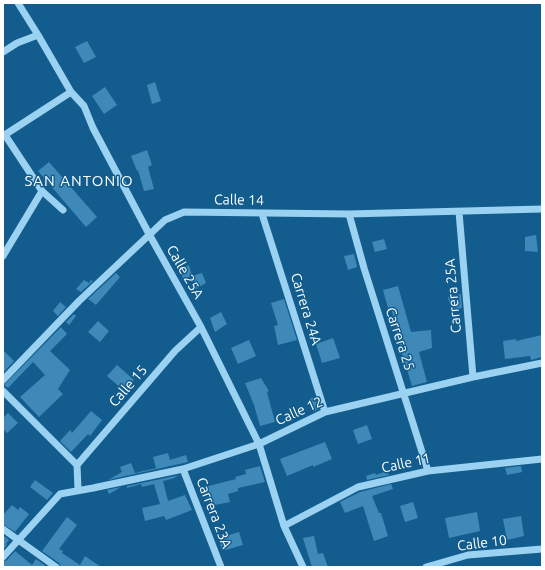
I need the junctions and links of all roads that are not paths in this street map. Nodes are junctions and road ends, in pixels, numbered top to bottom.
1 (18, 3) edge
2 (38, 35) junction
3 (3, 52) edge
4 (71, 92) junction
5 (4, 136) edge
6 (42, 191) junction
7 (542, 208) edge
8 (63, 210) dead end
9 (459, 212) junction
10 (262, 214) junction
11 (349, 214) junction
12 (149, 234) junction
13 (3, 256) edge
14 (201, 327) junction
15 (542, 363) edge
16 (473, 377) junction
17 (3, 380) edge
18 (3, 391) edge
19 (404, 393) junction
20 (325, 412) junction
21 (259, 444) junction
22 (542, 459) edge
23 (77, 465) junction
24 (183, 469) junction
25 (428, 471) junction
26 (78, 490) junction
27 (284, 526) junction
28 (3, 529) edge
29 (18, 540) junction
30 (542, 549) edge
31 (3, 556) edge
32 (56, 567) edge
33 (220, 567) edge
34 (303, 567) edge
35 (426, 567) edge

1 - 2 street, Calle 25A
2 - 3 street
2 - 4 street, Calle 25A
4 - 5 street
4 - 12 street, Calle 25A
5 - 6 street
6 - 8 street
6 - 13 street
7 - 9 street, Calle 14
9 - 11 street, Calle 14
9 - 16 street, Carrera 25A
10 - 11 street, Calle 14
10 - 12 street, Calle 14
10 - 20 street, Carrera 24A
11 - 19 street, Carrera 25
12 - 14 street, Calle 25A
12 - 17 street, Calle 14
14 - 21 street, Calle 25A
14 - 23 street, Calle 15
15 - 16 street, Calle 12
16 - 19 street, Calle 12
18 - 23 street
19 - 20 street, Calle 12
19 - 25 street, Carrera 25
20 - 21 street, Calle 12
21 - 24 street, Calle 12
21 - 27 street, Calle 25A
22 - 25 street, Calle 11
23 - 26 street
24 - 26 street, Calle 12
24 - 33 street, Carrera 23A
25 - 27 street, Calle 11
26 - 29 street
27 - 34 street, Calle 25A
28 - 29 street
29 - 31 street
29 - 32 street
30 - 35 street, Calle 10

